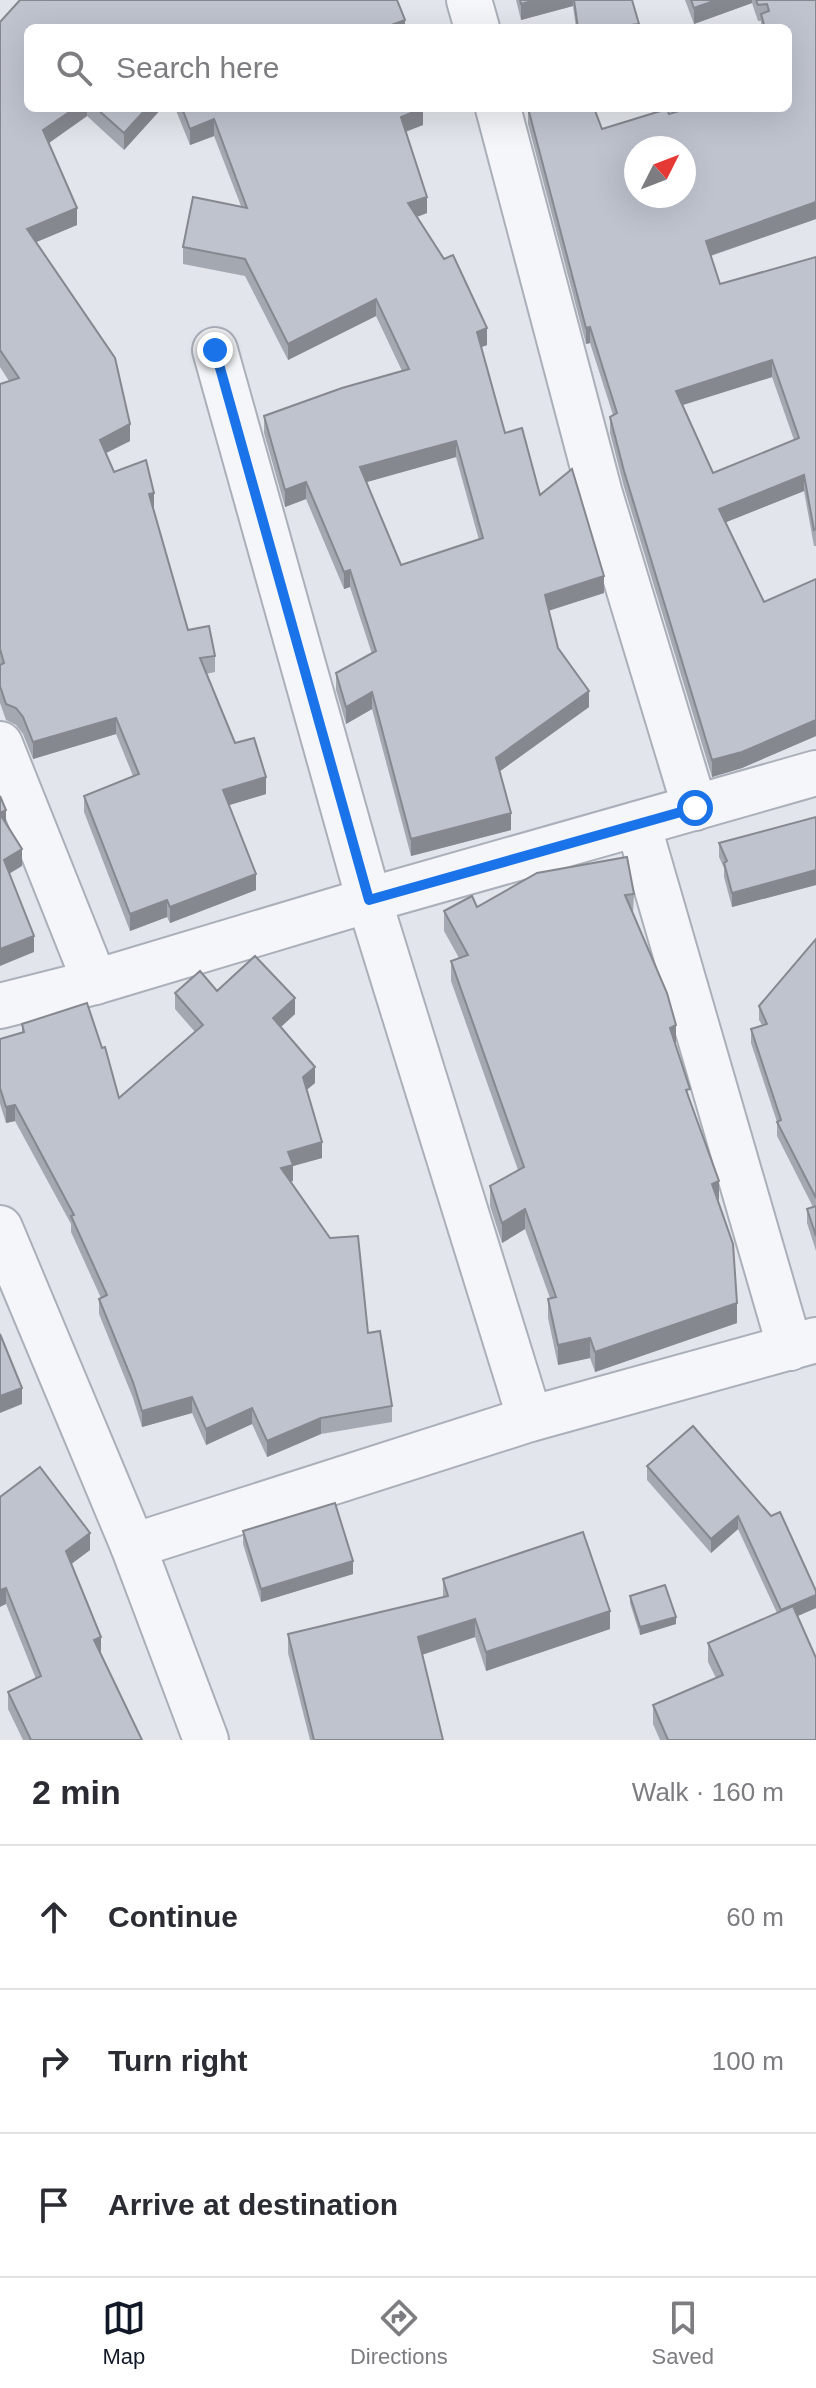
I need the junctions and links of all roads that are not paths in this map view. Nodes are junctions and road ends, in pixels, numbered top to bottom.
1 (469, 0) edge
2 (476, 24) edge
3 (499, 112) edge
4 (215, 350) dead end
5 (0, 744) edge
6 (816, 773) edge
7 (695, 808) junction
8 (638, 824) junction
9 (369, 900) junction
10 (95, 982) junction
11 (0, 1006) edge
12 (0, 1228) edge
13 (803, 1344) edge
14 (530, 1419) junction
15 (133, 1546) junction
16 (206, 1740) edge

1 - 2 street
3 - 7 street
4 - 9 street
5 - 10 street
6 - 7 street
7 - 8 street
8 - 9 street
8 - 13 street
9 - 10 street
9 - 14 street
10 - 11 street
12 - 15 street
13 - 14 street
14 - 15 street
15 - 16 street

